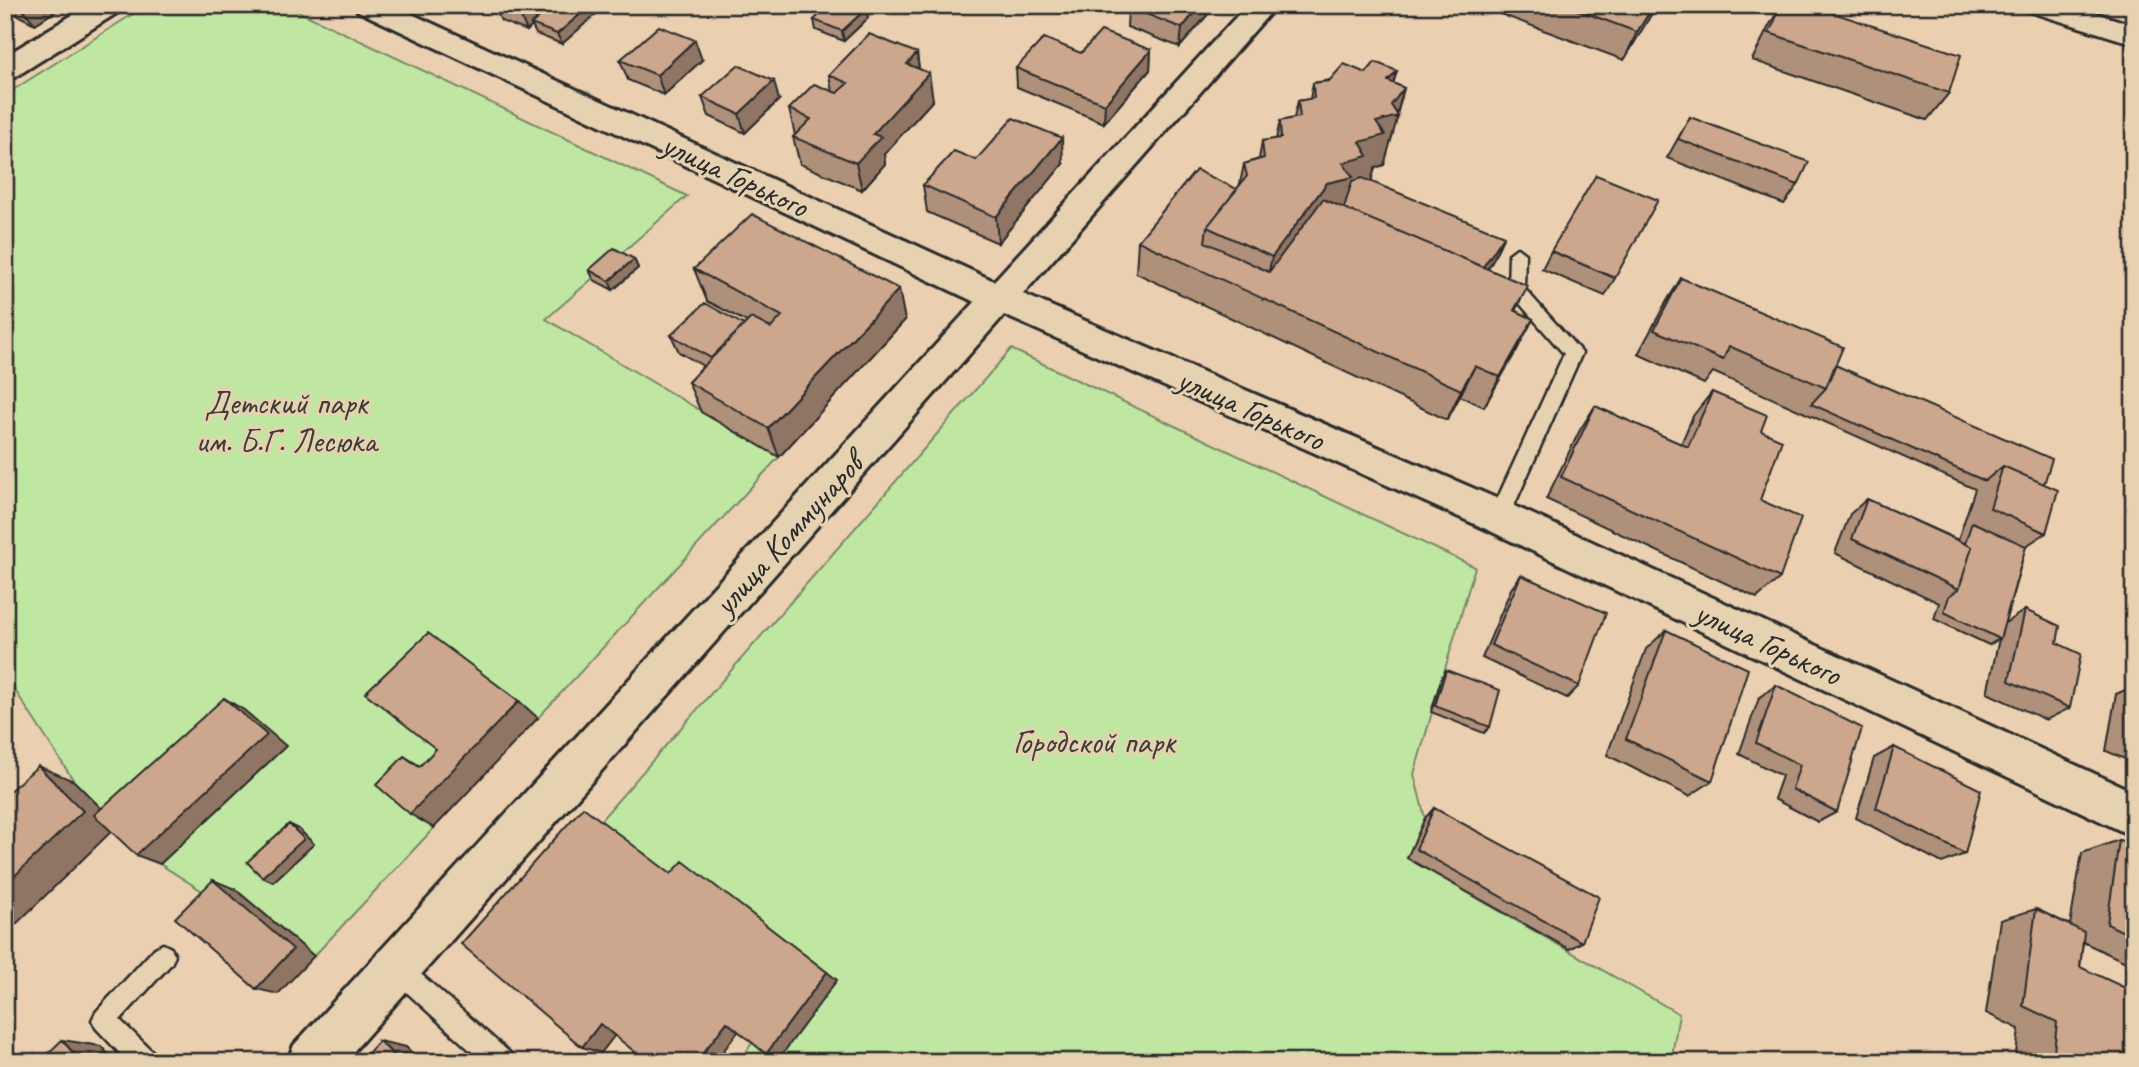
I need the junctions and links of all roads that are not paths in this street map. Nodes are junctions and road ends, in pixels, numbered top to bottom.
1 (110, 5) edge
2 (368, 5) edge
3 (1263, 5) edge
4 (2038, 5) edge
5 (2134, 35) edge
6 (5, 70) edge
7 (1517, 254) dead end
8 (1001, 299) junction
9 (1499, 517) junction
10 (2134, 815) edge
11 (163, 956) dead end
12 (397, 968) junction
13 (145, 1062) edge
14 (311, 1062) edge
15 (501, 1062) edge

1 - 6 street
2 - 8 street, улица Горького
3 - 8 street, улица Коммунаров
4 - 5 street
7 - 9 lane
8 - 9 street, улица Горького
8 - 12 street, улица Коммунаров
9 - 10 street, улица Горького
11 - 13 lane
12 - 14 street, улица Коммунаров
12 - 15 lane

